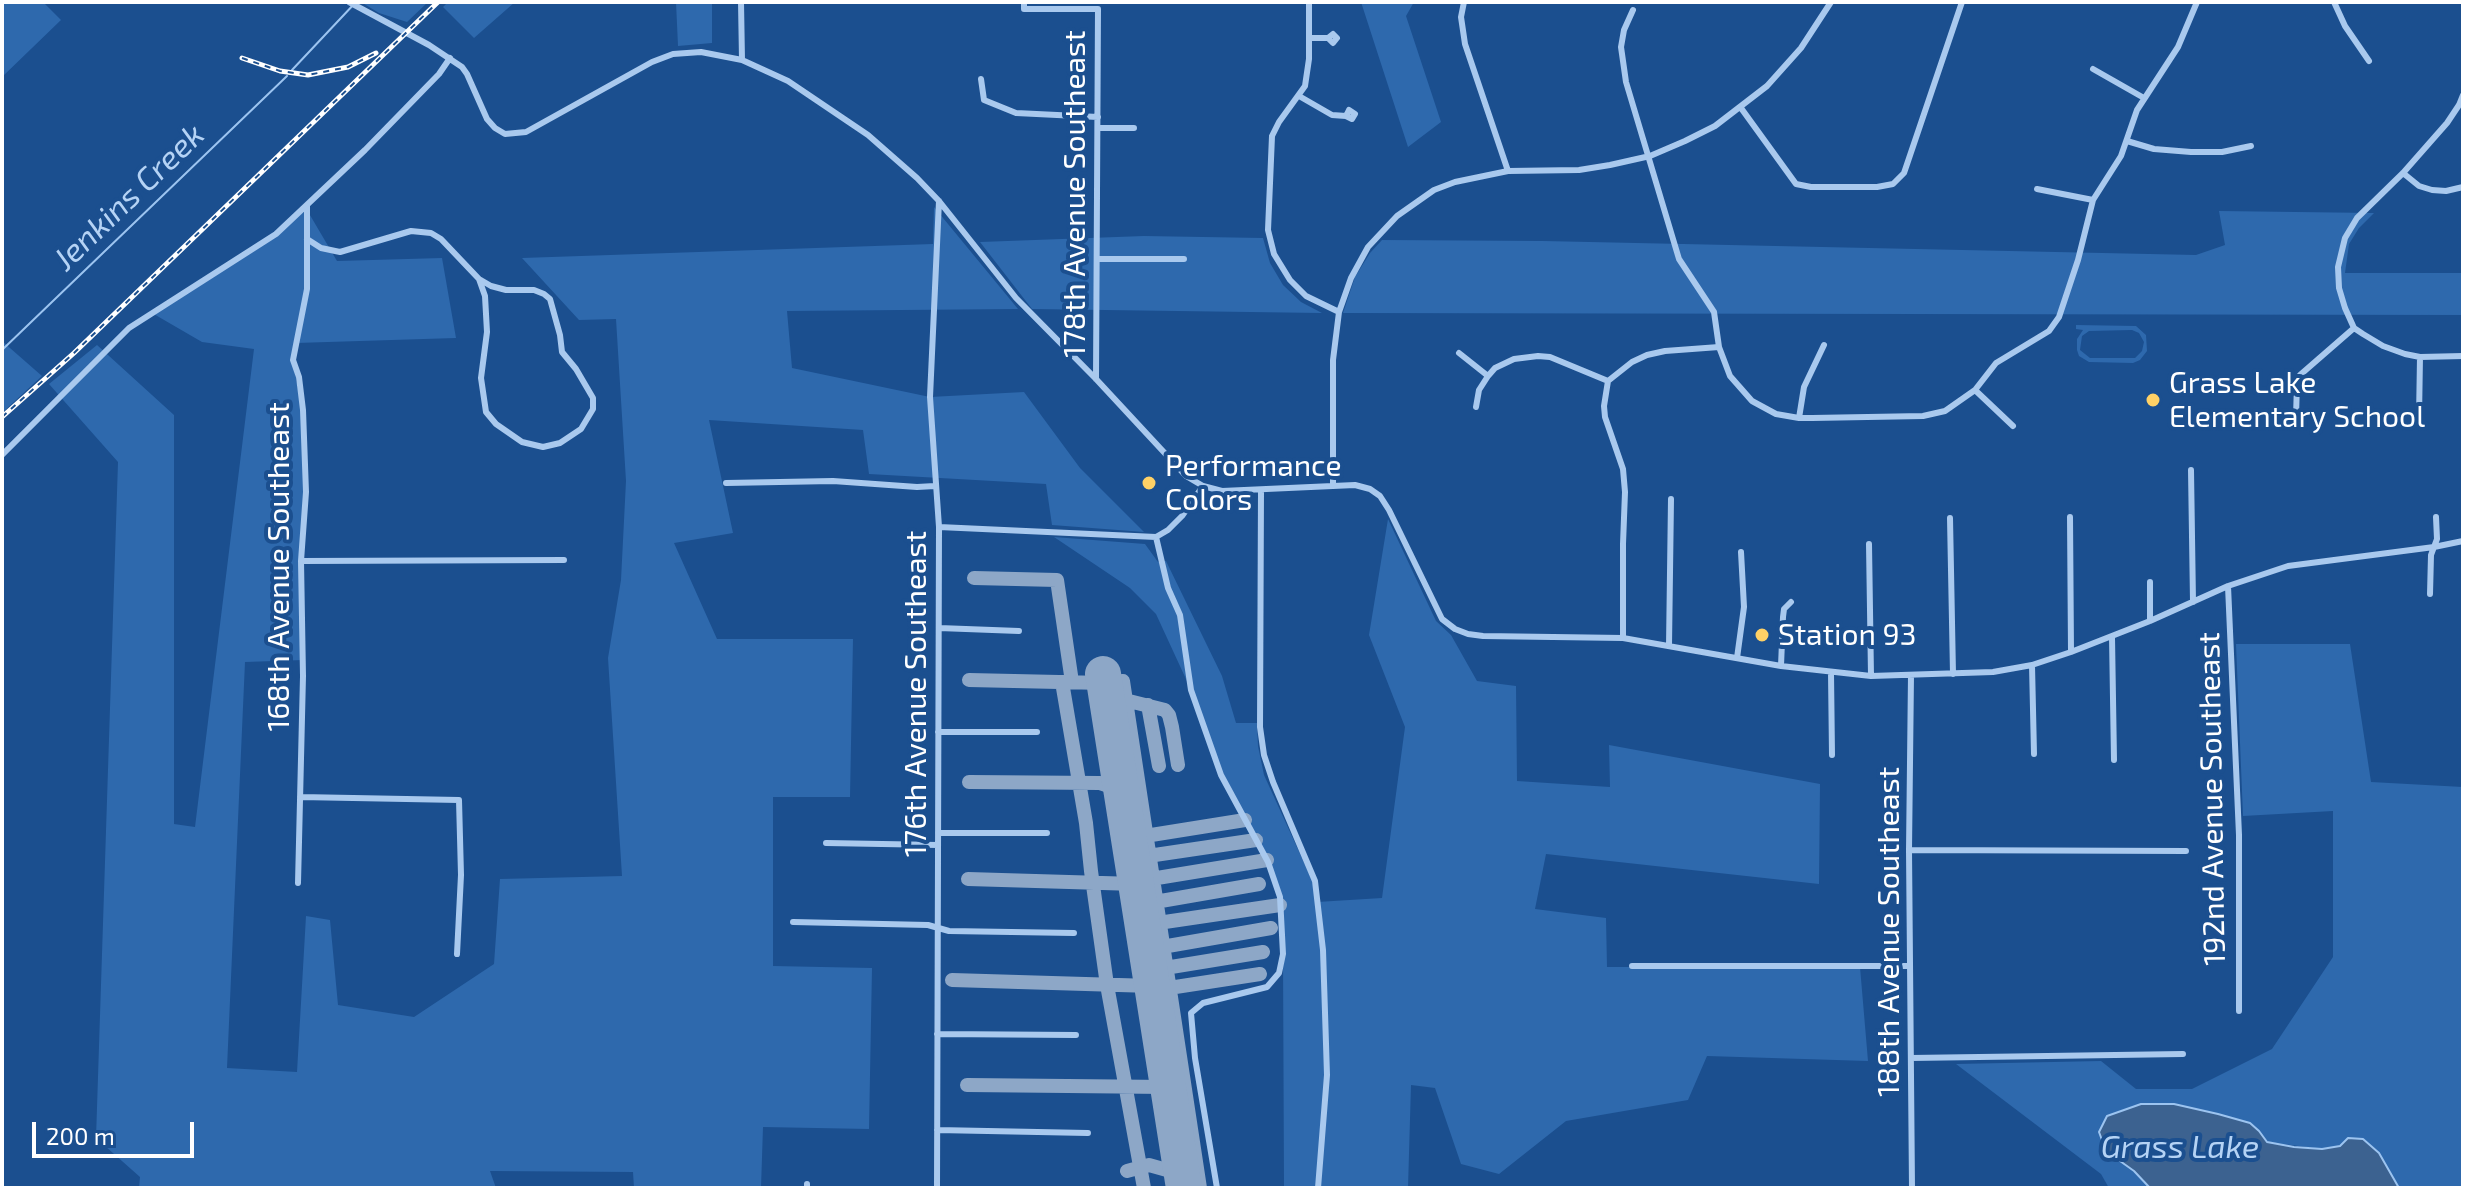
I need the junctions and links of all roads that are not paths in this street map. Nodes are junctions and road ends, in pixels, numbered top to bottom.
1 (349, 2) edge
2 (741, 2) edge
3 (1309, 2) edge
4 (1464, 2) edge
5 (1831, 2) edge
6 (1962, 2) edge
7 (2197, 2) edge
8 (2334, 2) edge
9 (1024, 5) edge
10 (1633, 10) dead end
11 (1309, 38) junction
12 (1328, 38) dead end
13 (450, 58) junction
14 (742, 60) junction
15 (2369, 61) dead end
16 (2093, 69) dead end
17 (981, 79) dead end
18 (2463, 95) edge
19 (1299, 96) junction
20 (2144, 98) junction
21 (1741, 108) junction
22 (1346, 116) dead end
23 (1098, 117) junction
24 (1098, 128) junction
25 (1134, 128) dead end
26 (2127, 141) junction
27 (2251, 146) dead end
28 (1650, 156) junction
29 (1508, 171) junction
30 (2403, 173) junction
31 (2463, 187) edge
32 (2037, 189) dead end
33 (2093, 200) junction
34 (939, 201) junction
35 (307, 206) junction
36 (307, 239) junction
37 (1098, 259) junction
38 (1184, 259) dead end
39 (479, 279) junction
40 (1339, 312) junction
41 (2354, 328) junction
42 (1824, 345) dead end
43 (1719, 347) junction
44 (1459, 353) dead end
45 (2463, 356) edge
46 (2420, 357) junction
47 (1488, 376) junction
48 (1096, 379) junction
49 (1608, 381) junction
50 (1975, 390) junction
51 (1476, 407) dead end
52 (2296, 417) dead end
53 (1799, 418) junction
54 (2419, 418) dead end
55 (2013, 426) dead end
56 (3, 452) edge
57 (2191, 470) dead end
58 (726, 483) dead end
59 (935, 486) junction
60 (1203, 486) junction
61 (1333, 486) junction
62 (1261, 490) junction
63 (1671, 499) dead end
64 (2070, 517) dead end
65 (2436, 517) dead end
66 (1950, 518) dead end
67 (939, 527) junction
68 (1156, 537) junction
69 (2463, 541) edge
70 (1869, 544) dead end
71 (2434, 547) junction
72 (1741, 552) dead end
73 (564, 560) dead end
74 (301, 561) junction
75 (2150, 582) dead end
76 (2228, 586) junction
77 (2430, 594) dead end
78 (1791, 602) dead end
79 (2193, 602) junction
80 (2150, 621) junction
81 (939, 628) junction
82 (1019, 631) dead end
83 (2112, 637) junction
84 (1623, 638) junction
85 (1669, 646) junction
86 (2071, 652) junction
87 (1737, 658) junction
88 (2032, 665) junction
89 (1781, 666) junction
90 (1831, 673) junction
91 (1953, 674) junction
92 (1911, 675) junction
93 (1871, 676) junction
94 (938, 732) junction
95 (1037, 732) dead end
96 (2034, 754) dead end
97 (1832, 755) dead end
98 (2114, 760) dead end
99 (300, 797) junction
100 (938, 833) junction
101 (1047, 833) dead end
102 (826, 843) dead end
103 (938, 845) junction
104 (1909, 850) junction
105 (2186, 851) dead end
106 (298, 883) dead end
107 (793, 922) dead end
108 (938, 929) junction
109 (1074, 933) dead end
110 (457, 954) dead end
111 (1632, 966) dead end
112 (1910, 966) junction
113 (2239, 1011) dead end
114 (937, 1034) junction
115 (1076, 1035) dead end
116 (2183, 1054) dead end
117 (1911, 1058) junction
118 (937, 1130) junction
119 (1088, 1133) dead end
120 (937, 1188) edge
121 (1217, 1188) edge
122 (1318, 1188) edge
123 (1912, 1188) edge

1 - 13 street
2 - 14 street
3 - 11 street
4 - 29 street
5 - 21 street
6 - 21 street
7 - 20 street
8 - 15 street
9 - 23 street, 178th Avenue Southeast
10 - 28 street
11 - 12 street
11 - 19 street
13 - 14 street
13 - 35 street
14 - 34 street
16 - 20 street
17 - 23 street
18 - 30 street
19 - 22 street
19 - 40 street
20 - 26 street
21 - 28 street
23 - 24 street, 178th Avenue Southeast
24 - 25 street
24 - 37 street, 178th Avenue Southeast
26 - 27 street
26 - 33 street
28 - 29 street
28 - 43 street
29 - 40 street
30 - 31 street
30 - 41 street
32 - 33 street
33 - 50 street
34 - 48 street
34 - 59 street, 176th Avenue Southeast
35 - 36 street, 168th Avenue Southeast
35 - 56 street
36 - 39 street
36 - 74 street, 168th Avenue Southeast
37 - 38 street
37 - 48 street, 178th Avenue Southeast
39 - 39 street
40 - 61 street
41 - 46 street
41 - 52 street
42 - 53 street
43 - 49 street
43 - 53 street
44 - 47 street
45 - 46 street
46 - 54 street
47 - 49 street
47 - 51 street
48 - 60 street
49 - 84 street
50 - 53 street
50 - 55 street
57 - 79 street
58 - 59 street
59 - 67 street, 176th Avenue Southeast
60 - 62 street
60 - 68 street
61 - 62 street
61 - 84 street
62 - 122 street
63 - 85 street
64 - 86 street
65 - 71 street
66 - 91 street
67 - 68 street
67 - 81 street, 176th Avenue Southeast
68 - 121 street
69 - 71 street
70 - 93 street
71 - 76 street
71 - 77 street
72 - 87 street
73 - 74 street
74 - 99 street, 168th Avenue Southeast
75 - 80 street
76 - 79 street
76 - 113 street, 192nd Avenue Southeast
78 - 89 street
79 - 80 street
80 - 83 street
81 - 82 street
81 - 94 street, 176th Avenue Southeast
83 - 86 street
83 - 98 street
84 - 85 street
85 - 87 street
86 - 88 street
87 - 89 street
88 - 91 street
88 - 96 street
89 - 90 street
90 - 93 street
90 - 97 street
91 - 92 street
92 - 93 street
92 - 104 street, 188th Avenue Southeast
94 - 95 street
94 - 100 street, 176th Avenue Southeast
99 - 106 street, 168th Avenue Southeast
99 - 110 street
100 - 101 street
100 - 103 street, 176th Avenue Southeast
102 - 103 street
103 - 108 street, 176th Avenue Southeast
104 - 105 street
104 - 112 street, 188th Avenue Southeast
107 - 108 street
108 - 109 street
108 - 114 street, 176th Avenue Southeast
111 - 112 street
112 - 117 street, 188th Avenue Southeast
114 - 115 street
114 - 118 street, 176th Avenue Southeast
116 - 117 street
117 - 123 street, 188th Avenue Southeast
118 - 119 street
118 - 120 street, 176th Avenue Southeast

